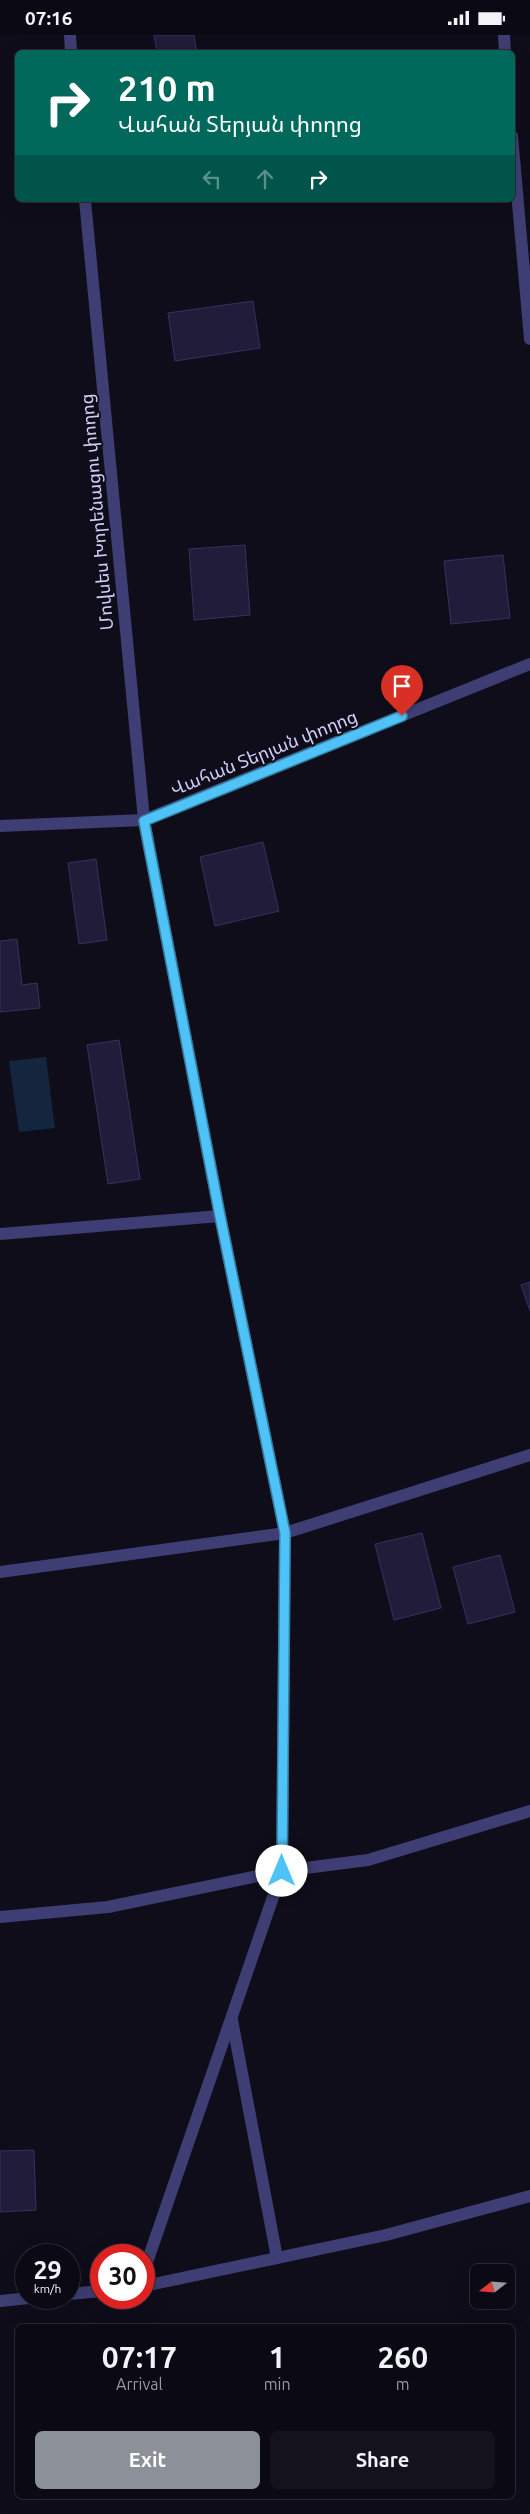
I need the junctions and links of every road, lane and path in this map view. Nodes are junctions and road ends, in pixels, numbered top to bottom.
1 (70, 35) edge
2 (504, 35) edge
3 (71, 50) edge
4 (505, 50) edge
5 (515, 170) edge
6 (85, 202) edge
7 (530, 339) edge
8 (530, 664) edge
9 (144, 821) junction
10 (0, 826) edge
11 (220, 1216) junction
12 (0, 1234) edge
13 (530, 1455) edge
14 (285, 1533) junction
15 (0, 1572) edge
16 (530, 1811) edge
17 (282, 1871) junction
18 (0, 1917) edge
19 (231, 2018) junction
20 (530, 2196) edge
21 (153, 2244) edge
22 (276, 2259) junction
23 (155, 2284) edge
24 (15, 2299) edge
25 (0, 2301) edge

1 - 3 street
2 - 4 street
5 - 7 street
6 - 9 street, Մովսես Խորենացու փողոց
8 - 9 street, Վահան Տերյան փողոց
9 - 10 street, Վահան Տերյան փողոց
9 - 11 street, Մովսես Խորենացու փողոց
11 - 12 street
11 - 14 street, Մովսես Խորենացու փողոց
13 - 14 street
14 - 15 street
14 - 17 street, Մովսես Խորենացու փողոց
16 - 17 street
17 - 18 street
17 - 19 street, Մովսես Խորենացու փողոց
19 - 21 street, Մովսես Խորենացու փողոց
19 - 22 street
20 - 22 street
22 - 23 street
24 - 25 street

